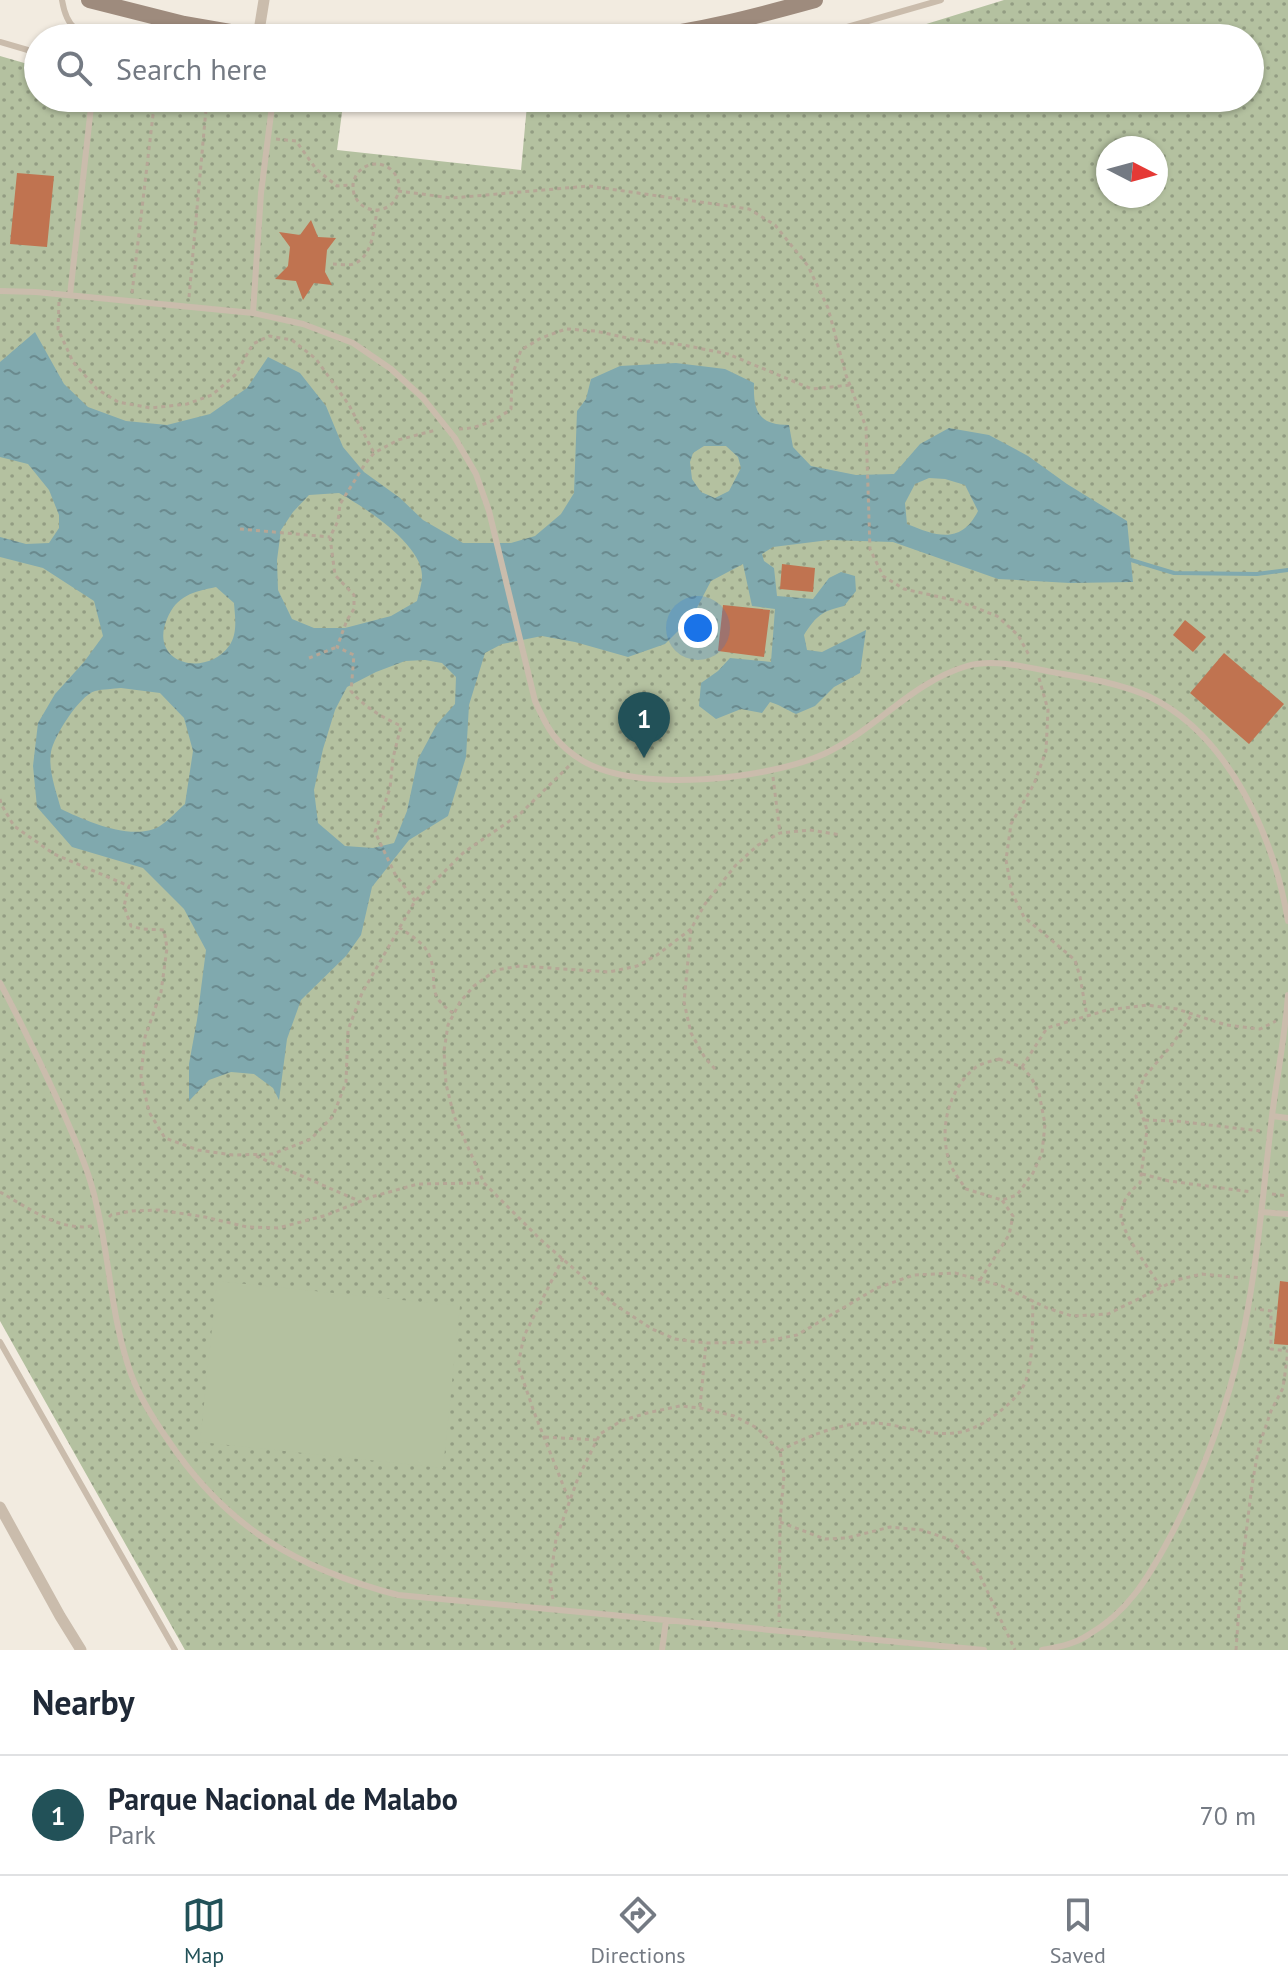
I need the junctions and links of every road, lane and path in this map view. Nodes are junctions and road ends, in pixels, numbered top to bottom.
1 (62, 0) edge
2 (89, 0) edge
3 (264, 0) edge
4 (815, 0) edge
5 (941, 0) edge
6 (70, 24) edge
7 (184, 24) edge
8 (260, 24) edge
9 (718, 24) edge
10 (858, 24) edge
11 (0, 42) edge
12 (24, 49) edge
13 (90, 112) edge
14 (153, 112) edge
15 (206, 112) edge
16 (271, 112) edge
17 (268, 139) junction
18 (353, 185) junction
19 (398, 191) junction
20 (377, 210) junction
21 (333, 264) dead end
22 (0, 291) edge
23 (59, 294) junction
24 (70, 295) junction
25 (131, 301) junction
26 (188, 307) junction
27 (253, 313) junction
28 (850, 385) junction
29 (446, 427) junction
30 (374, 453) junction
31 (240, 529) dead end
32 (330, 537) junction
33 (337, 647) junction
34 (309, 658) dead end
35 (1036, 669) junction
36 (578, 757) junction
37 (772, 770) junction
38 (0, 799) edge
39 (780, 833) junction
40 (841, 835) dead end
41 (415, 901) junction
42 (1288, 921) edge
43 (399, 927) junction
44 (691, 929) junction
45 (0, 983) edge
46 (1288, 995) edge
47 (454, 1014) junction
48 (1192, 1014) junction
49 (1286, 1015) edge
50 (1087, 1016) junction
51 (1022, 1067) junction
52 (715, 1069) dead end
53 (1272, 1116) junction
54 (1288, 1118) edge
55 (1144, 1120) junction
56 (1270, 1132) junction
57 (253, 1155) junction
58 (1141, 1174) junction
59 (484, 1183) junction
60 (0, 1192) edge
61 (1263, 1193) junction
62 (1288, 1196) edge
63 (1002, 1200) junction
64 (360, 1201) junction
65 (1261, 1212) junction
66 (1288, 1214) edge
67 (100, 1224) junction
68 (563, 1258) junction
69 (1251, 1279) junction
70 (980, 1280) junction
71 (1161, 1287) junction
72 (1033, 1301) junction
73 (1247, 1308) junction
74 (0, 1342) edge
75 (706, 1343) junction
76 (700, 1408) junction
77 (544, 1437) junction
78 (597, 1440) junction
79 (780, 1451) junction
80 (569, 1502) junction
81 (0, 1507) edge
82 (780, 1522) junction
83 (555, 1611) junction
84 (666, 1621) junction
85 (780, 1631) junction
86 (81, 1650) edge
87 (175, 1650) edge
88 (662, 1650) edge
89 (984, 1650) edge
90 (1015, 1650) edge
91 (1042, 1650) edge
92 (1236, 1650) edge

1 - 6 lane
2 - 7 street
3 - 8 street
4 - 9 street
5 - 10 lane
11 - 12 lane
13 - 24 lane
14 - 25 path
15 - 26 path
16 - 17 lane
17 - 18 path
17 - 27 lane
18 - 19 path
18 - 20 path
19 - 20 path
19 - 28 path
20 - 21 path
22 - 23 lane
23 - 24 lane
23 - 30 path
24 - 25 lane
25 - 26 lane
26 - 27 lane
27 - 29 lane
28 - 29 path
28 - 35 path
29 - 30 path
29 - 36 lane
30 - 32 path
31 - 32 path
32 - 33 path
33 - 34 path
33 - 41 path
35 - 37 lane
35 - 42 lane
35 - 50 path
36 - 37 lane
36 - 41 path
37 - 39 path
38 - 57 path
39 - 40 path
39 - 44 path
41 - 43 path
43 - 47 path
43 - 57 path
44 - 47 path
44 - 52 path
45 - 67 lane
46 - 49 lane
47 - 59 path
48 - 49 path
48 - 50 path
48 - 55 path
49 - 53 lane
50 - 51 path
51 - 63 path
51 - 63 path
53 - 54 lane
53 - 56 lane
55 - 56 path
55 - 58 path
56 - 61 lane
57 - 64 path
58 - 61 path
58 - 71 path
59 - 64 path
59 - 68 path
60 - 67 path
61 - 62 path
61 - 65 lane
63 - 70 path
64 - 67 path
65 - 66 lane
65 - 69 lane
67 - 83 lane
68 - 75 path
68 - 77 path
69 - 71 path
69 - 73 lane
70 - 72 path
70 - 75 path
71 - 72 path
72 - 79 path
73 - 91 lane
73 - 92 path
74 - 87 lane
75 - 76 path
76 - 78 path
76 - 79 path
77 - 78 path
77 - 80 path
78 - 80 path
79 - 82 path
80 - 83 path
81 - 86 street
82 - 85 path
82 - 90 path
83 - 84 lane
84 - 85 lane
84 - 88 lane
85 - 89 lane

